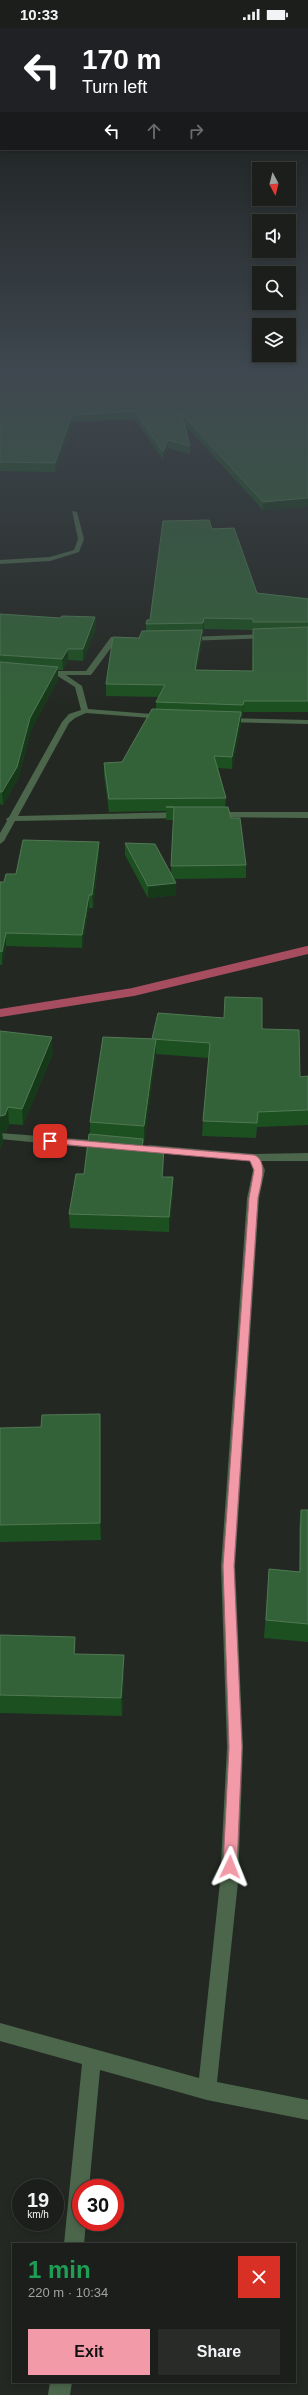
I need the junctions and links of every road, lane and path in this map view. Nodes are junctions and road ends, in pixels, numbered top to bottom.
1 (74, 512) dead end
2 (0, 562) edge
3 (280, 636) edge
4 (176, 639) edge
5 (138, 640) edge
6 (37, 672) edge
7 (88, 673) junction
8 (59, 674) junction
9 (78, 686) junction
10 (85, 711) junction
11 (174, 718) edge
12 (214, 719) edge
13 (308, 722) edge
14 (191, 815) edge
15 (206, 815) edge
16 (308, 815) edge
17 (10, 819) junction
18 (0, 841) edge
19 (0, 1136) edge
20 (113, 1146) edge
21 (136, 1148) edge
22 (308, 1157) edge
23 (254, 1158) junction
24 (0, 2032) edge
25 (92, 2057) junction
26 (208, 2090) junction
27 (308, 2110) edge
28 (74, 2243) edge
29 (61, 2383) edge
30 (59, 2395) edge

1 - 2 street
3 - 4 street
5 - 7 street
6 - 8 street
7 - 8 street
7 - 9 street
8 - 9 street
9 - 10 street
10 - 11 street
10 - 17 street
12 - 13 street
14 - 17 street
15 - 16 street
17 - 18 street
19 - 20 street
21 - 23 street
22 - 23 street
23 - 26 street
24 - 25 street
25 - 26 street
25 - 28 street
26 - 27 street
29 - 30 street

